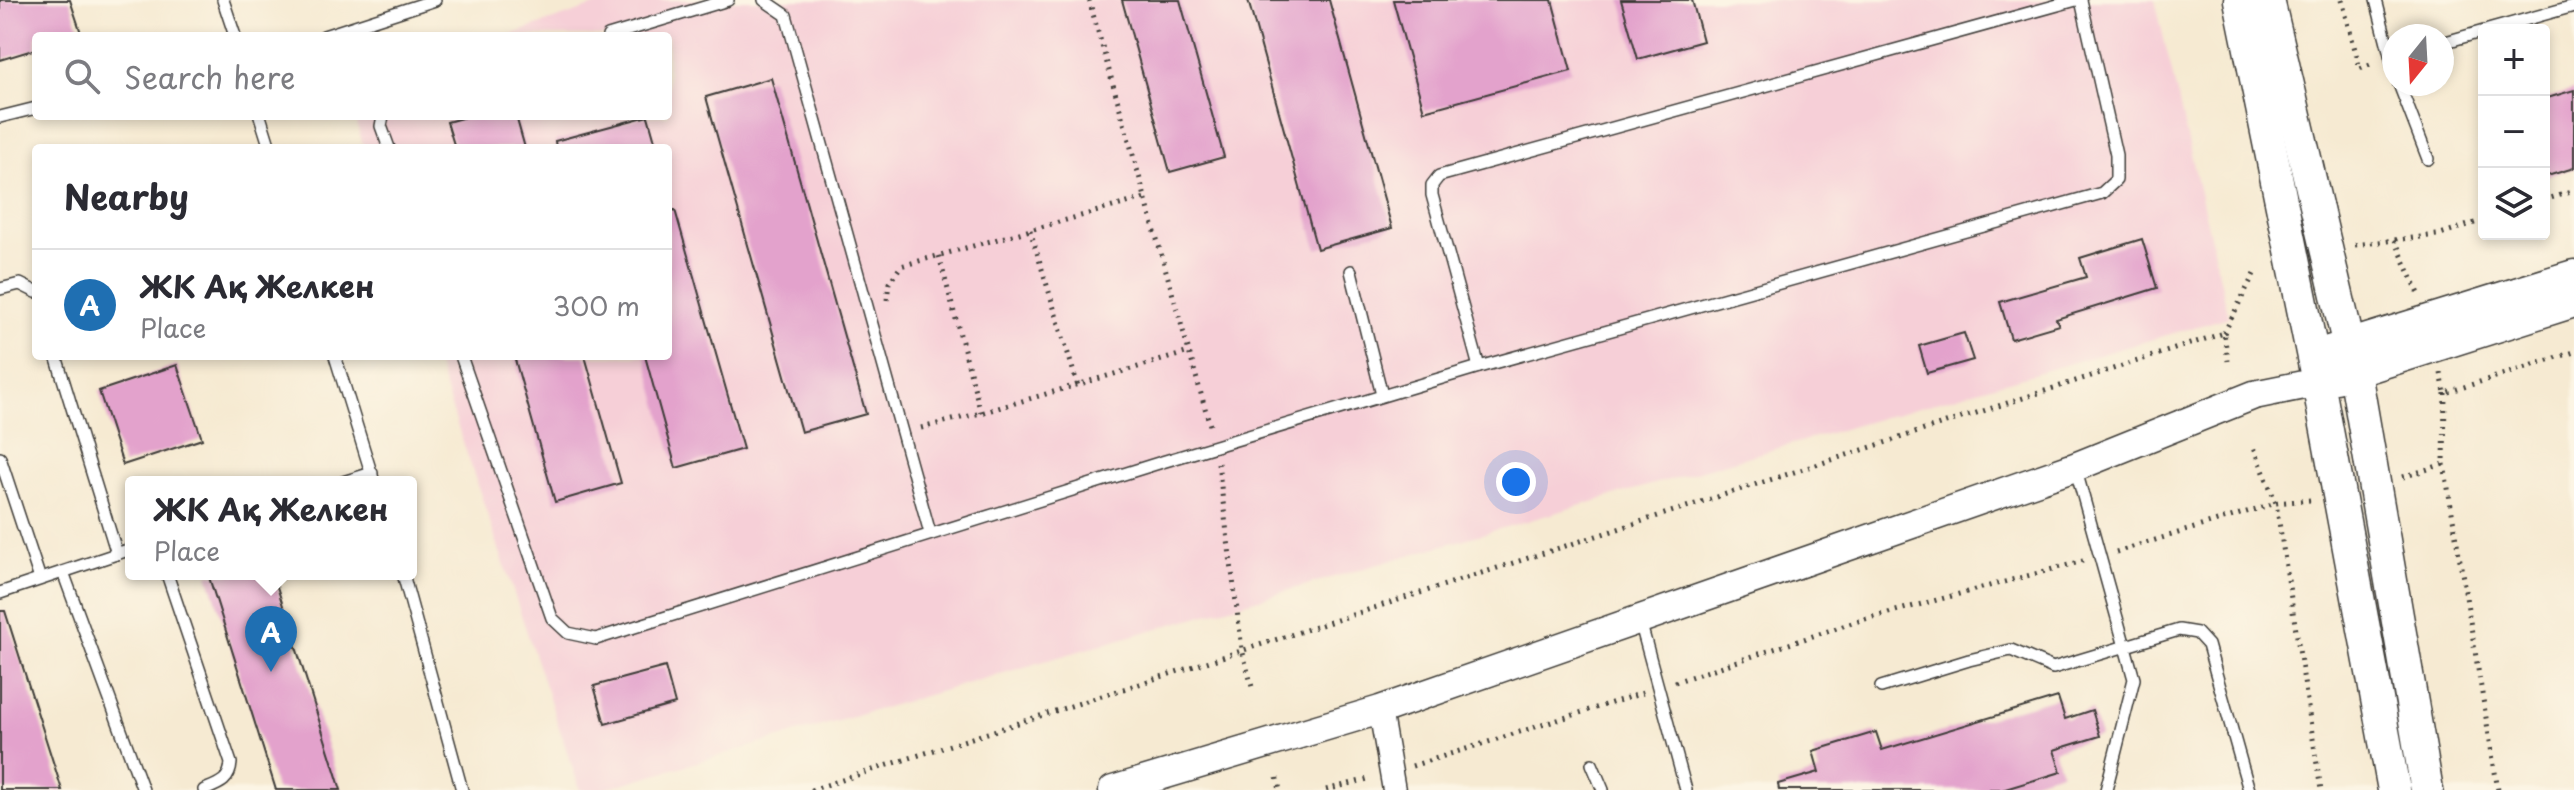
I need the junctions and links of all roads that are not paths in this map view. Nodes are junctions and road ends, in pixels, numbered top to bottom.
1 (223, 0) edge
2 (435, 0) edge
3 (728, 0) edge
4 (764, 0) edge
5 (2079, 0) edge
6 (2240, 0) edge
7 (2268, 0) edge
8 (2376, 0) edge
9 (2574, 6) edge
10 (2382, 24) edge
11 (2511, 24) edge
12 (234, 32) edge
13 (336, 32) edge
14 (621, 32) edge
15 (2478, 33) edge
16 (2454, 40) edge
17 (2404, 96) edge
18 (32, 109) edge
19 (0, 117) edge
20 (261, 120) edge
21 (382, 120) edge
22 (269, 144) edge
23 (388, 144) edge
24 (2428, 159) dead end
25 (1351, 271) dead end
26 (2574, 276) edge
27 (0, 289) edge
28 (32, 290) edge
29 (2574, 301) edge
30 (2351, 359) junction
31 (57, 360) edge
32 (336, 360) edge
33 (462, 360) edge
34 (1479, 367) junction
35 (2315, 370) junction
36 (1382, 395) junction
37 (0, 458) edge
38 (2075, 467) junction
39 (372, 476) edge
40 (930, 533) junction
41 (125, 551) edge
42 (117, 554) junction
43 (63, 572) junction
44 (40, 579) junction
45 (169, 580) edge
46 (405, 580) edge
47 (0, 593) edge
48 (1639, 619) junction
49 (2124, 648) junction
50 (1881, 687) dead end
51 (1380, 710) junction
52 (1592, 764) dead end
53 (1392, 782) edge
54 (1682, 789) edge
55 (143, 790) edge
56 (204, 790) edge
57 (462, 790) edge
58 (1113, 790) edge
59 (1603, 790) edge
60 (2106, 790) edge
61 (2249, 790) edge
62 (2394, 790) edge
63 (2427, 790) edge

1 - 12 lane
2 - 13 lane
3 - 14 lane
4 - 40 lane
5 - 34 lane
5 - 34 lane
6 - 35 main road
7 - 30 main road
8 - 10 lane
9 - 11 lane
15 - 16 lane
17 - 24 lane
18 - 19 lane
20 - 22 lane
21 - 23 lane
25 - 36 lane
26 - 30 main road
27 - 28 lane
29 - 30 main road
30 - 35 main road
30 - 63 main road
31 - 42 lane
32 - 39 lane
33 - 40 lane
34 - 36 lane
35 - 38 street
35 - 62 main road
36 - 40 lane
37 - 44 lane
38 - 48 street
38 - 49 lane
41 - 42 lane
42 - 43 lane
43 - 44 lane
43 - 55 lane
44 - 47 lane
45 - 56 lane
46 - 57 lane
48 - 51 street
48 - 54 lane
49 - 50 lane
49 - 60 lane
49 - 61 lane
51 - 53 street
51 - 58 street
52 - 59 lane

